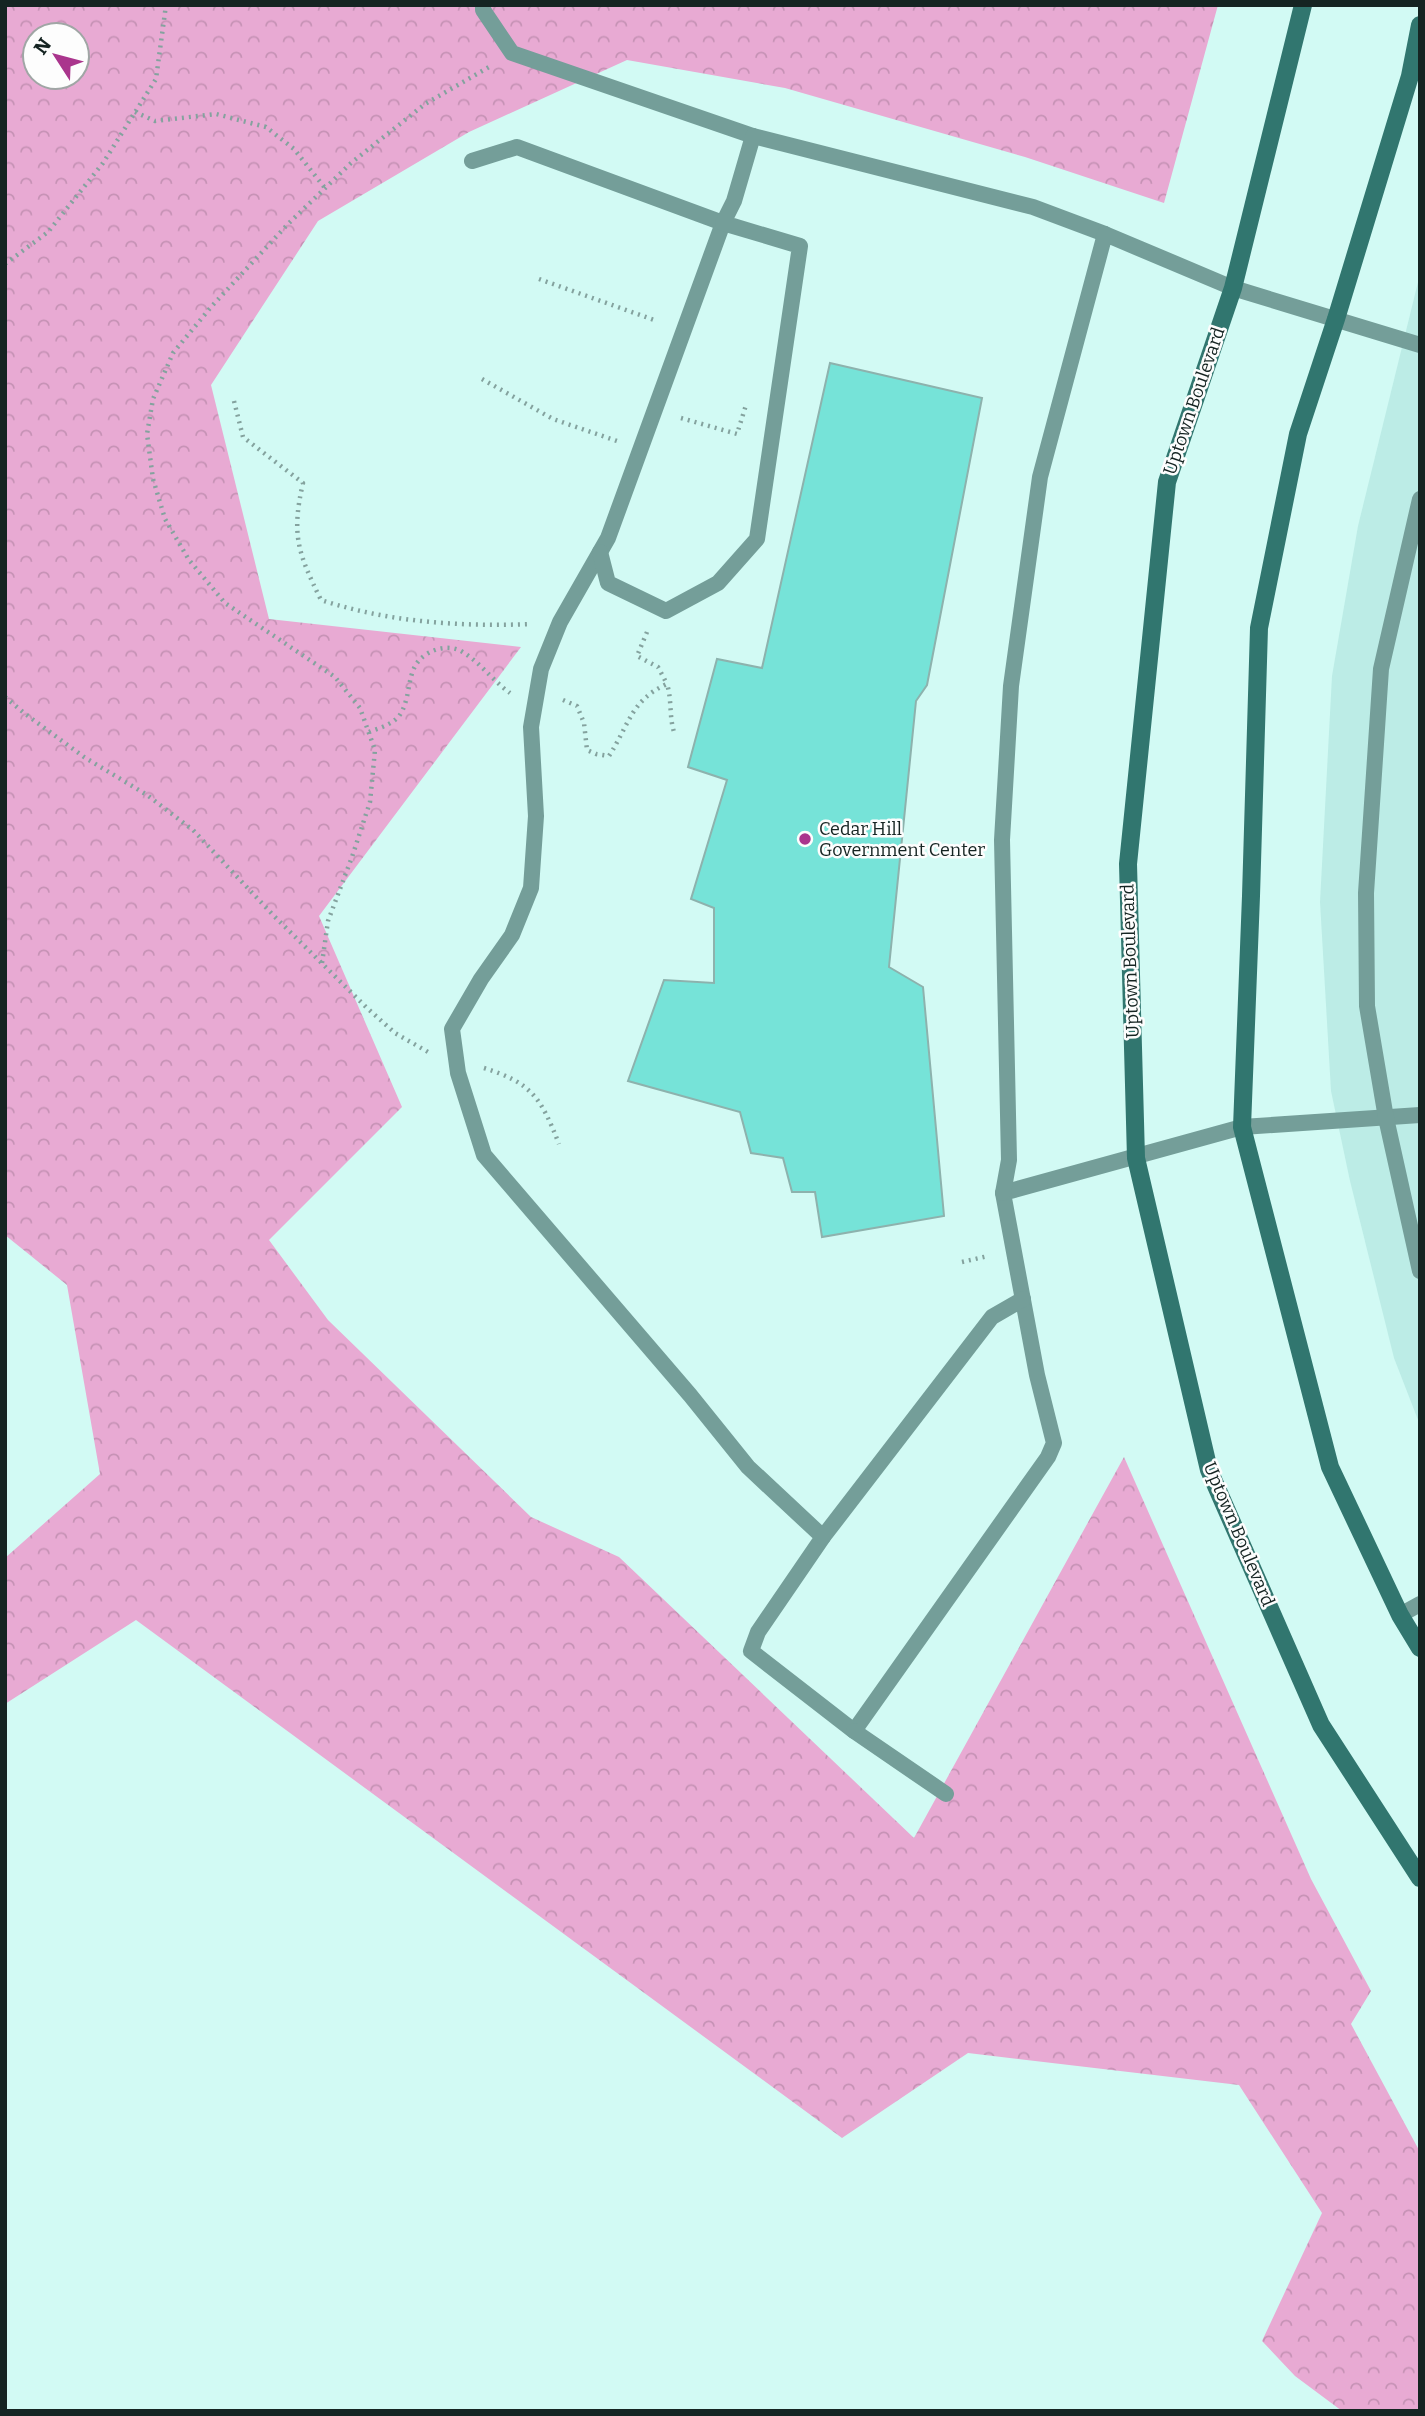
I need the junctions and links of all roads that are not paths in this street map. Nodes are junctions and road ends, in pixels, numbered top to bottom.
1 (483, 5) edge
2 (1303, 5) edge
3 (1420, 25) edge
4 (754, 135) junction
5 (472, 160) dead end
6 (723, 223) junction
7 (1105, 234) junction
8 (1233, 288) junction
9 (1336, 319) junction
10 (1420, 345) edge
11 (1420, 499) edge
12 (600, 552) junction
13 (1420, 1115) edge
14 (1386, 1118) junction
15 (1242, 1127) junction
16 (1136, 1158) junction
17 (1003, 1193) junction
18 (1420, 1270) edge
19 (1023, 1299) junction
20 (823, 1536) junction
21 (1420, 1604) edge
22 (1401, 1615) junction
23 (1420, 1648) edge
24 (854, 1731) junction
25 (946, 1794) dead end
26 (1420, 1878) edge

1 - 4 lane
2 - 8 street, Uptown Boulevard
3 - 9 street
4 - 6 lane
4 - 7 lane
5 - 6 lane
6 - 12 lane
6 - 12 lane
7 - 8 lane
7 - 17 lane
8 - 9 lane
8 - 16 street, Uptown Boulevard
9 - 10 lane
9 - 15 street
11 - 14 lane
12 - 20 lane
13 - 14 lane
14 - 15 lane
14 - 18 lane
15 - 16 lane
15 - 22 street
16 - 17 lane
16 - 26 street, Uptown Boulevard
17 - 19 lane
19 - 20 lane
19 - 24 lane
20 - 24 lane
21 - 22 lane
22 - 23 street
24 - 25 lane

